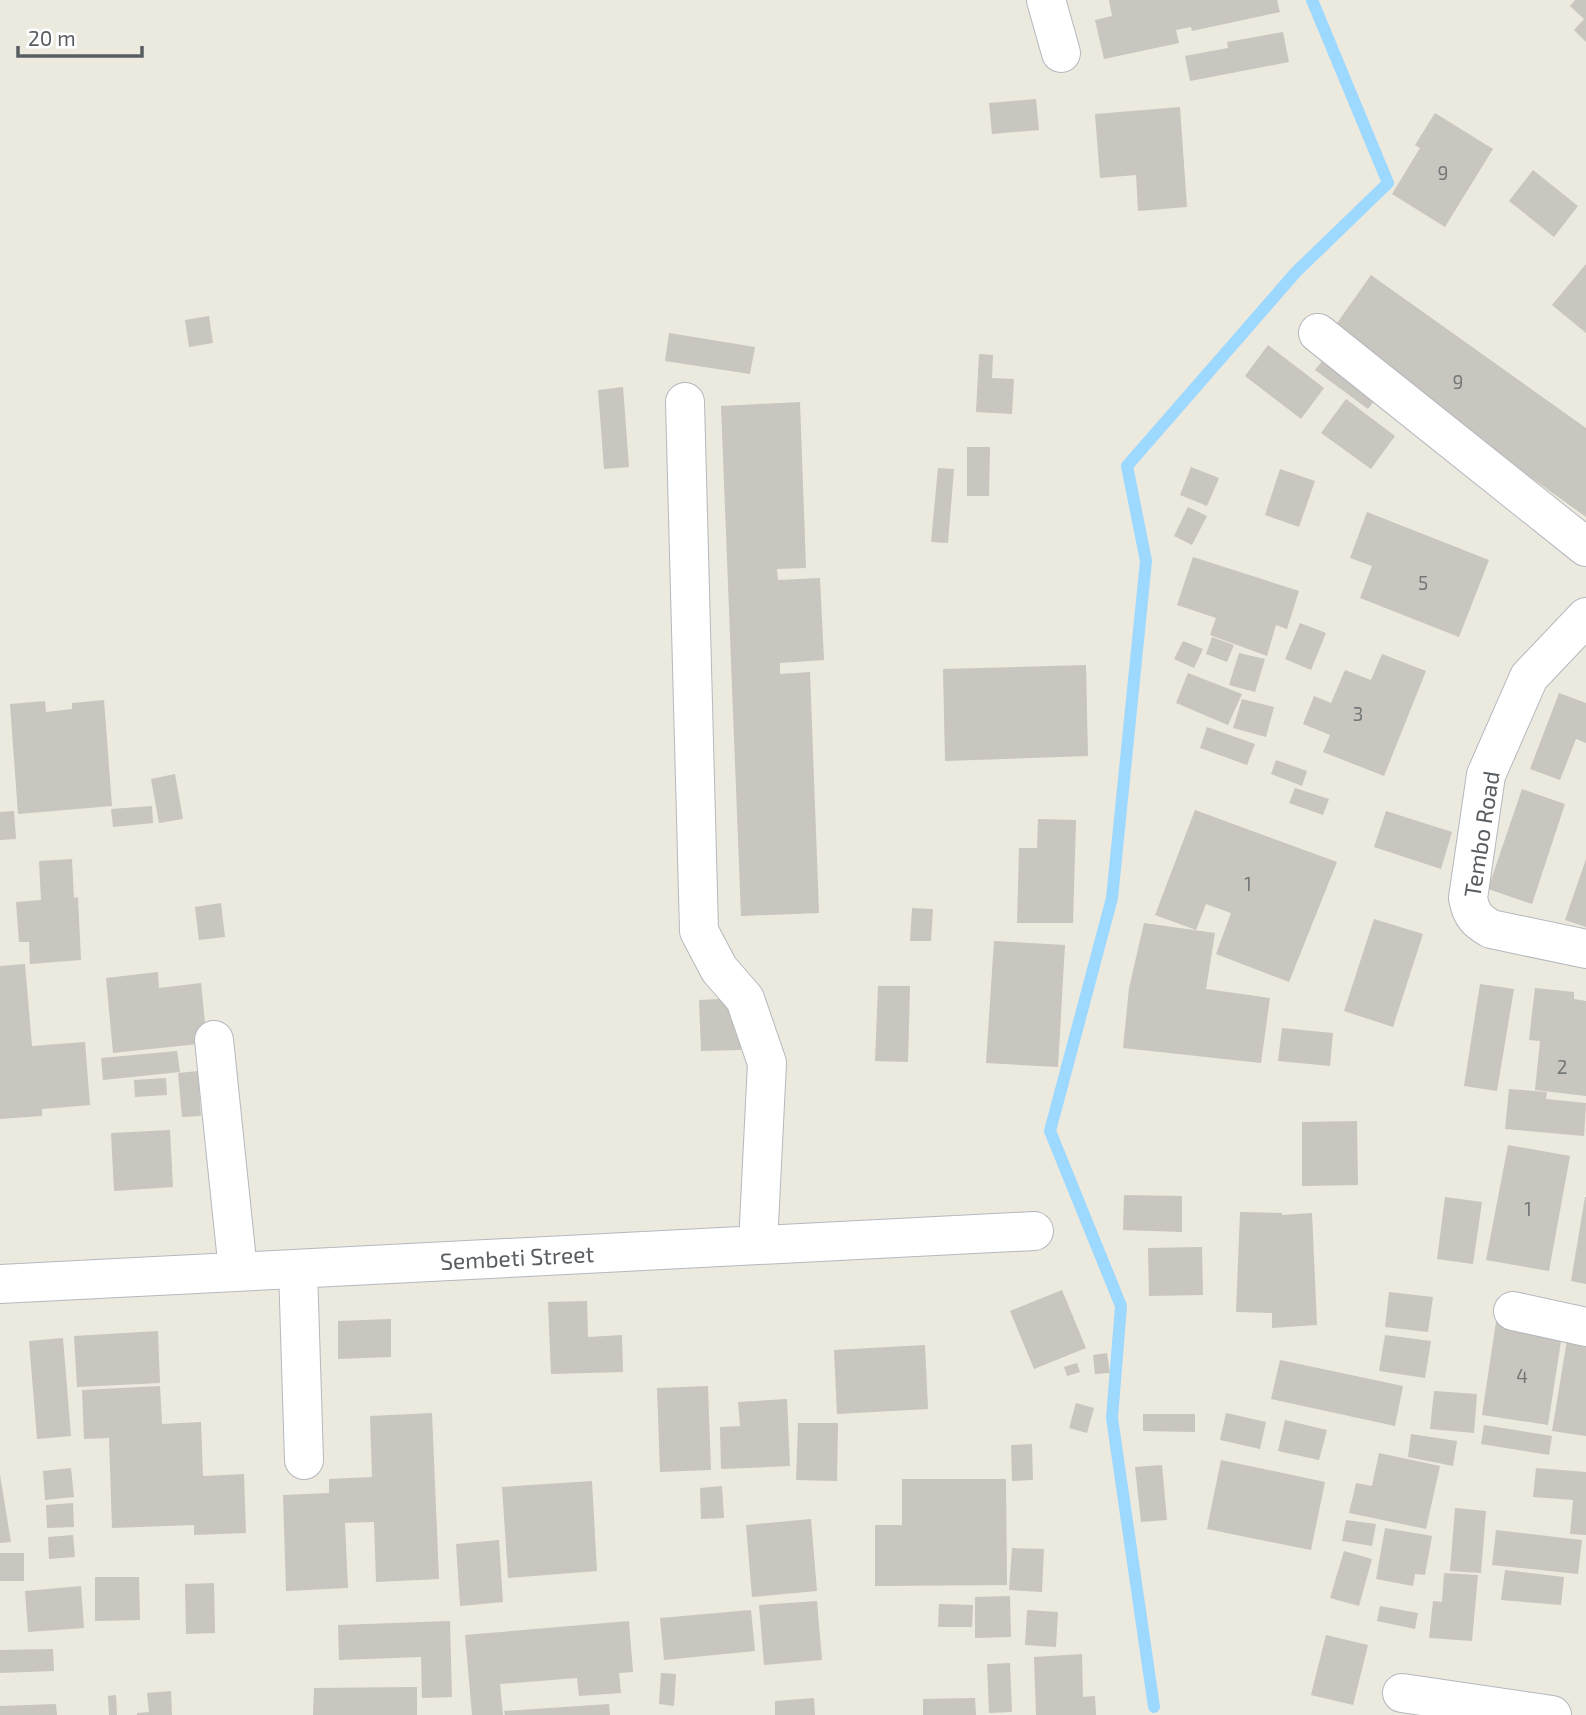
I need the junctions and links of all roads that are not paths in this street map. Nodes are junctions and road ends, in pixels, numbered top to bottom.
1 (1046, 0) edge
2 (1061, 53) dead end
3 (1318, 333) dead end
4 (685, 402) dead end
5 (1586, 547) edge
6 (1586, 617) edge
7 (1586, 949) edge
8 (214, 1040) dead end
9 (1034, 1231) dead end
10 (758, 1244) junction
11 (298, 1269) junction
12 (238, 1272) junction
13 (0, 1284) edge
14 (1513, 1311) dead end
15 (1586, 1327) edge
16 (304, 1460) dead end
17 (1402, 1693) dead end
18 (1552, 1715) edge

1 - 2 street
3 - 5 street
4 - 10 street
6 - 7 street, Tembo Road
8 - 12 street
9 - 10 street, Sembeti Street
10 - 11 street, Sembeti Street
11 - 12 street, Sembeti Street
11 - 16 street
12 - 13 street, Sembeti Street
14 - 15 street
17 - 18 street

